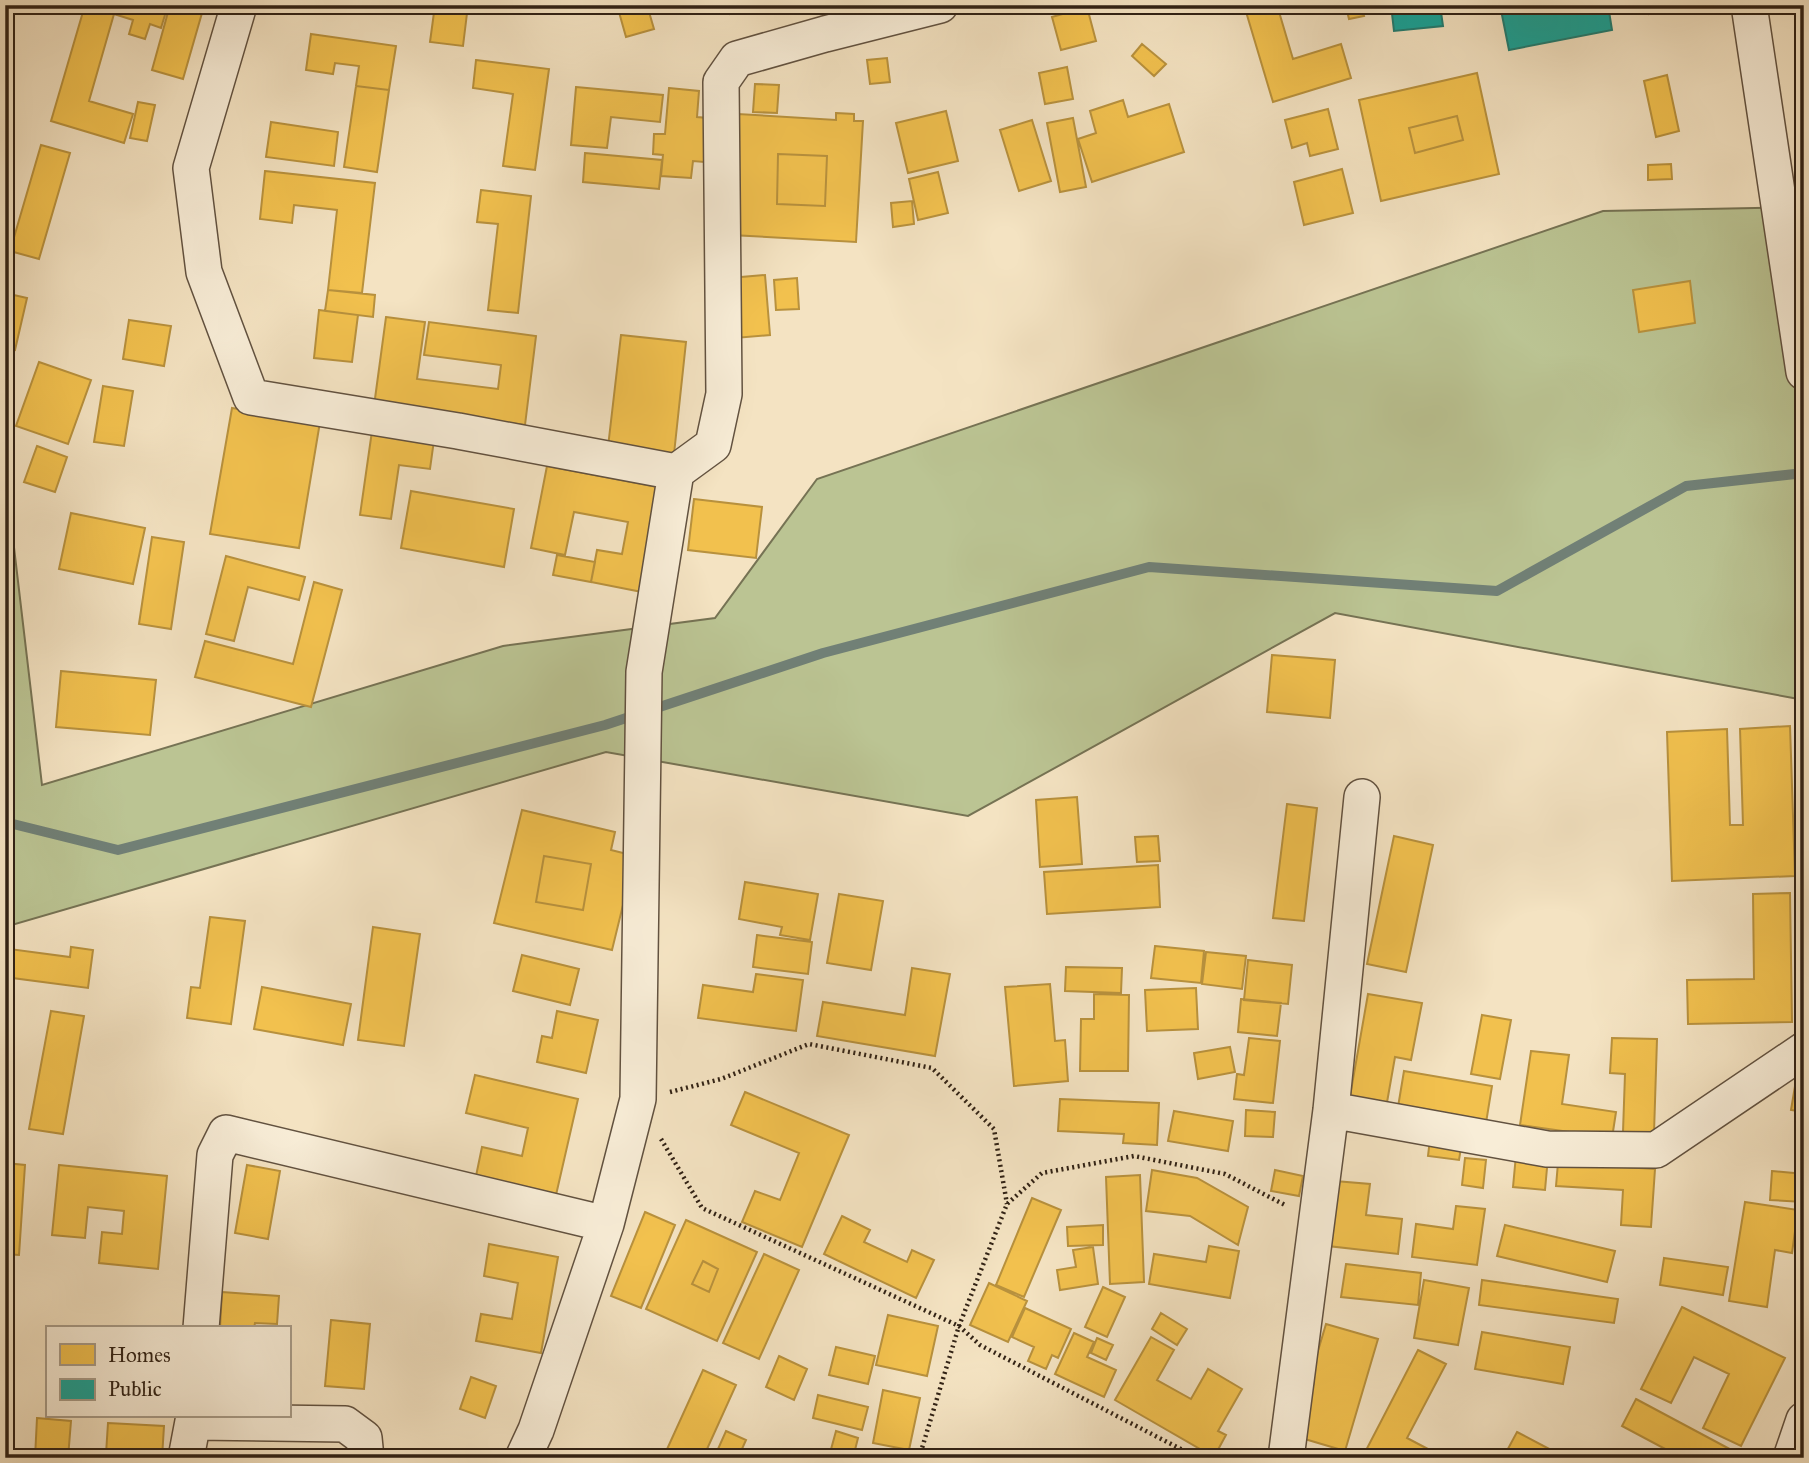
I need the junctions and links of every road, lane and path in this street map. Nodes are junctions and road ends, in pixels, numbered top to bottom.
1 (239, 5) edge
2 (940, 5) edge
3 (1749, 5) edge
4 (820, 19) edge
5 (1804, 372) edge
6 (676, 472) junction
7 (1362, 797) dead end
8 (1804, 1050) edge
9 (638, 1100) junction
10 (1331, 1110) junction
11 (1007, 1204) junction
12 (1317, 1222) junction
13 (606, 1224) junction
14 (201, 1326) edge
15 (960, 1326) junction
16 (194, 1419) edge
17 (1804, 1420) edge
18 (186, 1458) edge
19 (366, 1458) edge
20 (523, 1458) edge
21 (919, 1458) edge
22 (1198, 1458) edge
23 (1286, 1458) edge
24 (1791, 1458) edge

1 - 6 street
2 - 4 street
3 - 5 street
4 - 6 street
6 - 9 street
7 - 10 street
8 - 10 street
9 - 11 path
9 - 13 street
9 - 15 path
10 - 12 street
11 - 12 path
11 - 15 path
12 - 23 street
13 - 14 street
13 - 20 street
15 - 21 path
15 - 22 path
16 - 18 street
16 - 19 street
17 - 24 street

